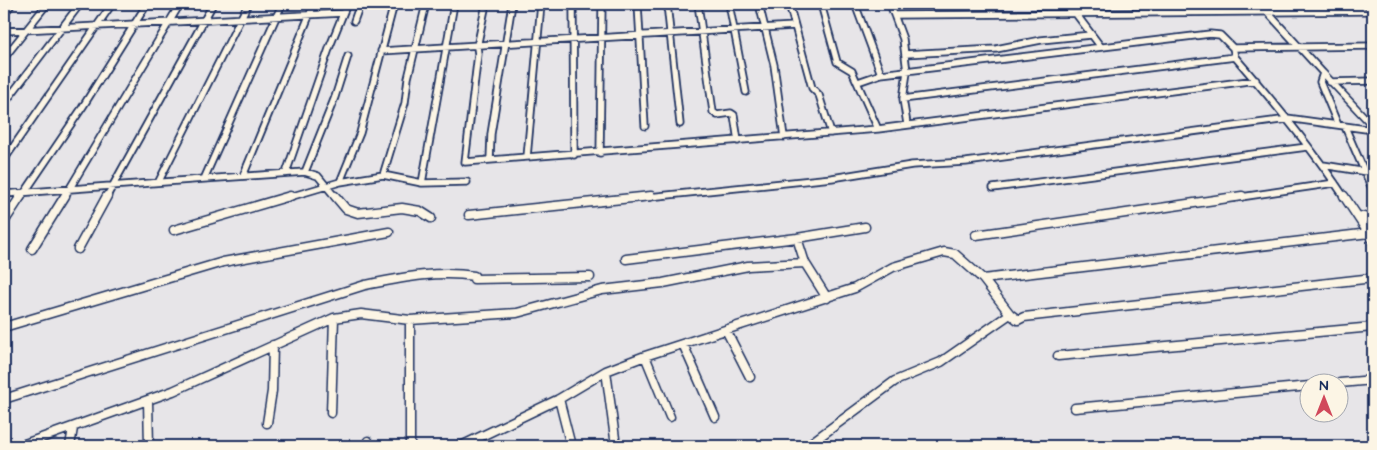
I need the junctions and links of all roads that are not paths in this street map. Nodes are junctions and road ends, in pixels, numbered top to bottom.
1 (12, 4) edge
2 (46, 4) edge
3 (80, 4) edge
4 (112, 4) edge
5 (147, 4) edge
6 (180, 4) edge
7 (213, 4) edge
8 (248, 4) edge
9 (282, 4) edge
10 (314, 4) edge
11 (347, 4) edge
12 (360, 4) edge
13 (394, 4) edge
14 (426, 4) edge
15 (454, 4) edge
16 (486, 4) edge
17 (512, 4) edge
18 (542, 4) edge
19 (573, 4) edge
20 (602, 4) edge
21 (638, 4) edge
22 (667, 4) edge
23 (698, 4) edge
24 (729, 4) edge
25 (760, 4) edge
26 (790, 4) edge
27 (821, 4) edge
28 (855, 4) edge
29 (890, 4) edge
30 (1260, 4) edge
31 (1373, 11) edge
32 (343, 13) junction
33 (1268, 13) junction
34 (4, 14) edge
35 (309, 14) junction
36 (1076, 14) junction
37 (894, 15) junction
38 (277, 16) junction
39 (240, 19) junction
40 (203, 20) junction
41 (354, 21) dead end
42 (168, 22) junction
43 (134, 25) junction
44 (795, 26) junction
45 (96, 27) junction
46 (764, 28) junction
47 (61, 29) junction
48 (733, 29) junction
49 (26, 30) junction
50 (4, 31) edge
51 (703, 33) junction
52 (669, 34) junction
53 (1091, 35) junction
54 (639, 36) junction
55 (601, 38) junction
56 (572, 40) junction
57 (539, 42) junction
58 (507, 44) junction
59 (477, 46) junction
60 (1373, 46) edge
61 (1101, 47) junction
62 (1233, 48) junction
63 (1298, 48) junction
64 (414, 49) junction
65 (444, 49) junction
66 (380, 51) junction
67 (905, 54) junction
68 (348, 56) dead end
69 (1235, 57) junction
70 (4, 58) edge
71 (907, 72) junction
72 (1323, 73) junction
73 (881, 74) junction
74 (1256, 80) junction
75 (1373, 81) edge
76 (858, 82) junction
77 (1320, 82) junction
78 (1333, 82) junction
79 (746, 92) dead end
80 (902, 99) junction
81 (4, 104) edge
82 (1288, 118) junction
83 (680, 124) dead end
84 (907, 124) junction
85 (1372, 124) edge
86 (645, 126) dead end
87 (1338, 126) junction
88 (1346, 126) junction
89 (878, 129) junction
90 (1373, 130) edge
91 (831, 133) junction
92 (784, 137) junction
93 (738, 141) junction
94 (1307, 147) junction
95 (600, 153) junction
96 (574, 155) junction
97 (527, 157) junction
98 (4, 160) edge
99 (490, 160) junction
100 (1323, 165) junction
101 (305, 172) junction
102 (1364, 172) junction
103 (286, 173) junction
104 (1373, 173) edge
105 (383, 175) junction
106 (243, 176) junction
107 (204, 179) junction
108 (159, 181) junction
109 (340, 182) junction
110 (467, 182) dead end
111 (422, 183) junction
112 (1335, 183) junction
113 (114, 185) junction
114 (328, 187) junction
115 (992, 188) dead end
116 (70, 189) junction
117 (1373, 191) edge
118 (24, 192) junction
119 (4, 194) edge
120 (469, 215) dead end
121 (1358, 216) junction
122 (431, 218) dead end
123 (1373, 219) edge
124 (4, 222) edge
125 (864, 227) dead end
126 (174, 230) dead end
127 (389, 232) dead end
128 (976, 235) dead end
129 (1371, 236) edge
130 (797, 238) junction
131 (32, 249) dead end
132 (78, 249) dead end
133 (626, 259) dead end
134 (805, 263) junction
135 (590, 277) dead end
136 (1373, 278) edge
137 (983, 279) junction
138 (827, 298) junction
139 (1010, 314) junction
140 (334, 318) junction
141 (410, 320) junction
142 (4, 327) edge
143 (1373, 327) edge
144 (726, 330) junction
145 (683, 344) junction
146 (273, 345) junction
147 (645, 356) junction
148 (1058, 356) dead end
149 (606, 371) junction
150 (750, 377) dead end
151 (1373, 380) edge
152 (1350, 382) edge
153 (1300, 387) edge
154 (4, 399) edge
155 (559, 399) junction
156 (148, 401) junction
157 (1075, 408) dead end
158 (332, 413) dead end
159 (715, 417) dead end
160 (670, 418) dead end
161 (267, 423) dead end
162 (73, 428) junction
163 (474, 444) edge
164 (19, 446) edge
165 (70, 446) edge
166 (149, 446) edge
167 (410, 446) edge
168 (461, 446) edge
169 (571, 446) edge
170 (616, 446) edge
171 (807, 446) edge

1 - 34 street
2 - 49 street
3 - 47 street
4 - 45 street
5 - 43 street
6 - 42 street
7 - 40 street
8 - 39 street
9 - 38 street
10 - 35 street
11 - 32 street
12 - 41 street
13 - 66 street
14 - 64 street
15 - 65 street
16 - 59 street
17 - 58 street
18 - 57 street
19 - 56 street
20 - 55 street
21 - 54 street
22 - 52 street
23 - 51 street
24 - 48 street
25 - 46 street
26 - 44 street
27 - 76 street
28 - 73 street
29 - 37 street
30 - 33 street
31 - 33 street
32 - 35 street
32 - 103 street
33 - 36 street
33 - 63 street
35 - 38 street
35 - 106 street
36 - 37 street
36 - 53 street
37 - 67 street
38 - 39 street
38 - 107 street
39 - 40 street
39 - 108 street
40 - 42 street
40 - 113 street
42 - 43 street
42 - 116 street
43 - 45 street
43 - 118 street
44 - 46 street
44 - 91 street
45 - 47 street
45 - 98 street
46 - 48 street
46 - 92 street
47 - 49 street
47 - 81 street
48 - 51 street
48 - 79 street
49 - 50 street
49 - 70 street
51 - 52 street
51 - 93 street
52 - 54 street
52 - 83 street
53 - 61 street
53 - 67 street
54 - 55 street
54 - 86 street
55 - 56 street
55 - 95 street
56 - 57 street
56 - 96 street
57 - 58 street
57 - 97 street
58 - 59 street
58 - 99 street
59 - 65 street
59 - 99 street
60 - 63 street
61 - 62 street
61 - 71 street
62 - 63 street
62 - 69 street
63 - 72 street
64 - 65 street
64 - 66 street
64 - 105 street
65 - 111 street
66 - 109 street
67 - 71 street
68 - 101 street
69 - 74 street
69 - 80 street
71 - 73 street
71 - 80 street
72 - 77 street
72 - 78 street
73 - 76 street
74 - 82 street
74 - 84 street
75 - 78 street
76 - 89 street
77 - 78 street
77 - 87 street
78 - 85 street
80 - 84 street
82 - 87 street
82 - 94 street
82 - 120 street
84 - 89 street
87 - 88 street
88 - 90 street
88 - 102 street
89 - 91 street
91 - 92 street
92 - 93 street
93 - 95 street
94 - 100 street
94 - 115 street
95 - 96 street
96 - 97 street
97 - 99 street
100 - 102 street
100 - 112 street
101 - 103 street
101 - 114 street
102 - 104 street
102 - 117 street
103 - 106 street
105 - 109 street
105 - 111 street
106 - 107 street
107 - 108 street
108 - 113 street
109 - 114 street
110 - 111 street
112 - 121 street
112 - 128 street
113 - 116 street
113 - 132 street
114 - 122 street
114 - 126 street
116 - 118 street
116 - 131 street
118 - 119 street
118 - 124 street
121 - 123 street
121 - 129 street
125 - 130 street
127 - 142 street
129 - 137 street
130 - 133 street
130 - 134 street
134 - 138 street
134 - 141 street
135 - 154 street
136 - 139 street
137 - 138 street
137 - 139 street
138 - 144 street
139 - 171 street
140 - 141 street
140 - 146 street
140 - 158 street
141 - 167 street
143 - 148 street
144 - 145 street
144 - 150 street
145 - 147 street
145 - 159 street
146 - 156 street
146 - 161 street
147 - 149 street
147 - 160 street
149 - 155 street
149 - 170 street
151 - 152 street
153 - 157 street
155 - 163 street
155 - 169 street
156 - 162 street
156 - 166 street
162 - 164 street
162 - 165 street
163 - 168 street

